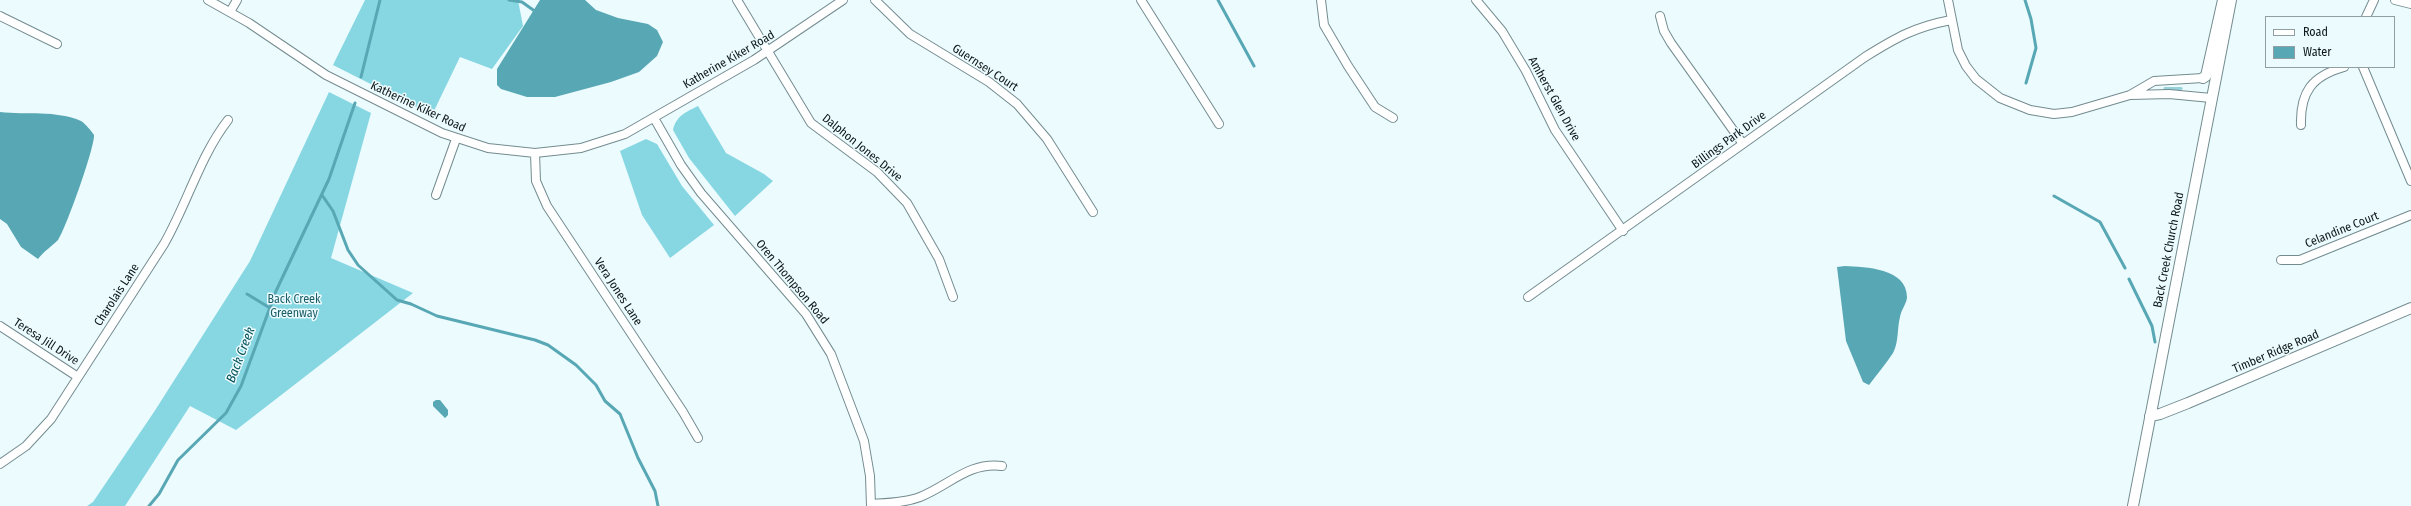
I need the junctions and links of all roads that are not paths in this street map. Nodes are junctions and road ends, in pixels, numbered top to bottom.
1 (208, 0) edge
2 (237, 0) edge
3 (736, 0) edge
4 (843, 0) edge
5 (875, 0) edge
6 (1141, 0) edge
7 (1322, 0) edge
8 (1476, 0) edge
9 (1948, 0) edge
10 (2223, 0) edge
11 (2231, 0) edge
12 (2374, 0) edge
13 (2395, 0) edge
14 (2411, 4) edge
15 (230, 12) junction
16 (0, 16) edge
17 (1660, 16) dead end
18 (2366, 16) edge
19 (1952, 20) junction
20 (57, 44) dead end
21 (767, 52) junction
22 (2342, 68) edge
23 (2363, 68) edge
24 (2203, 78) joint
25 (2130, 95) junction
26 (2211, 98) junction
27 (654, 118) junction
28 (1394, 118) dead end
29 (228, 120) dead end
30 (1219, 124) dead end
31 (2301, 125) dead end
32 (456, 139) junction
33 (1743, 144) junction
34 (535, 153) junction
35 (2411, 181) edge
36 (436, 195) dead end
37 (1093, 212) dead end
38 (2411, 215) edge
39 (1623, 231) junction
40 (2281, 260) dead end
41 (953, 297) dead end
42 (1528, 297) dead end
43 (2411, 308) edge
44 (0, 326) edge
45 (78, 377) junction
46 (2150, 416) junction
47 (698, 438) dead end
48 (0, 464) edge
49 (1002, 466) dead end
50 (871, 505) edge
51 (2132, 506) edge

1 - 15 street, Katherine Kiker Road
2 - 15 street
3 - 21 street, Dalphon Jones Drive
4 - 21 street, Katherine Kiker Road
5 - 37 street, Guernsey Court
6 - 30 street
7 - 28 street
8 - 39 street, Amherst Glen Drive
9 - 19 street
10 - 24 street
11 - 26 street, Back Creek Church Road
12 - 18 street
13 - 14 street
15 - 32 street, Katherine Kiker Road
16 - 20 street
17 - 33 street
19 - 25 street
19 - 33 street, Billings Park Drive
21 - 27 street, Katherine Kiker Road
21 - 41 street, Dalphon Jones Drive
22 - 31 street
23 - 35 street
24 - 25 street
25 - 26 street
26 - 46 street, Back Creek Church Road
27 - 34 street, Katherine Kiker Road
27 - 50 street, Oren Thompson Road
29 - 45 street, Charolais Lane
32 - 34 street, Katherine Kiker Road
32 - 36 street
33 - 39 street, Billings Park Drive
34 - 47 street, Vera Jones Lane
38 - 40 street, Celandine Court
39 - 42 street, Billings Park Drive
43 - 46 street, Timber Ridge Road
44 - 45 street, Teresa Jill Drive
45 - 48 street, Charolais Lane
46 - 51 street, Back Creek Church Road
49 - 50 street

